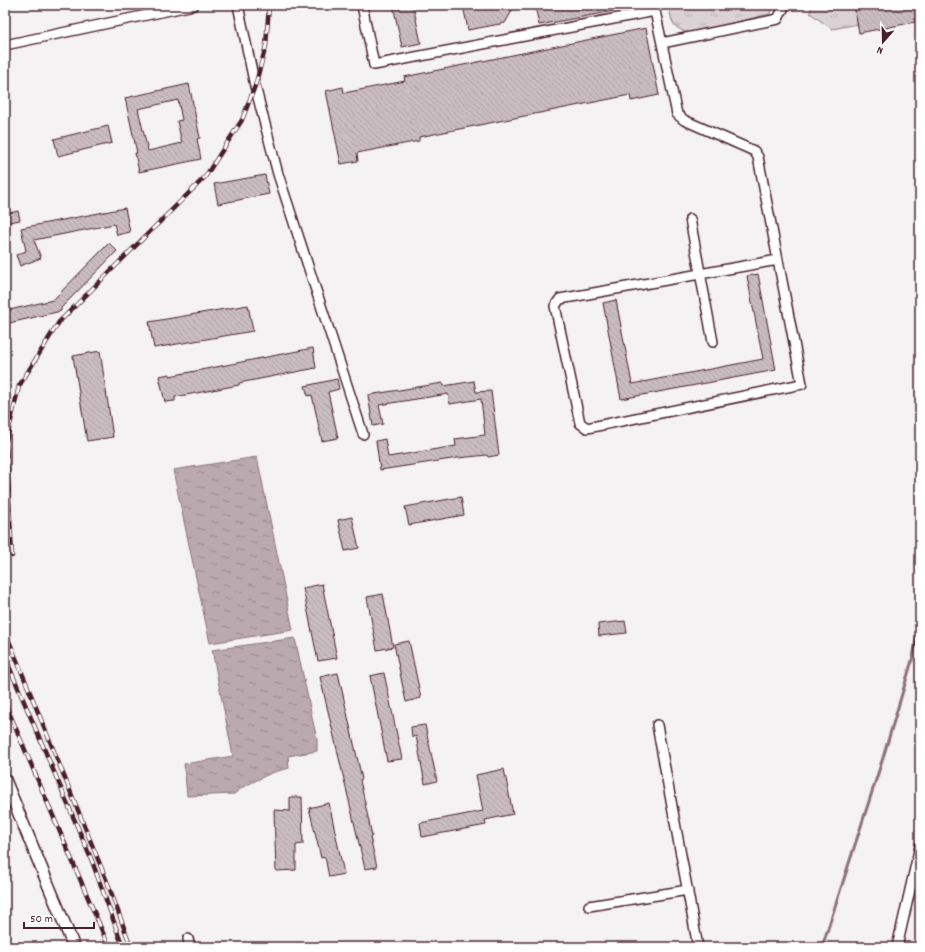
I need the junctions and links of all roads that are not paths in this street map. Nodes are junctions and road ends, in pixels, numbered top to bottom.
1 (194, 5) edge
2 (238, 5) edge
3 (362, 5) edge
4 (782, 5) edge
5 (662, 43) junction
6 (5, 45) edge
7 (690, 219) dead end
8 (778, 260) junction
9 (700, 274) junction
10 (713, 342) dead end
11 (362, 434) dead end
12 (657, 725) dead end
13 (5, 780) edge
14 (920, 846) edge
15 (688, 890) junction
16 (589, 906) dead end
17 (74, 947) edge
18 (698, 947) edge
19 (897, 947) edge

1 - 6 street
2 - 11 street
3 - 5 street
4 - 5 street
5 - 8 street
7 - 9 street
8 - 9 street
8 - 9 street
9 - 10 street
12 - 15 street
13 - 17 main road
14 - 19 street
15 - 16 street
15 - 18 street

